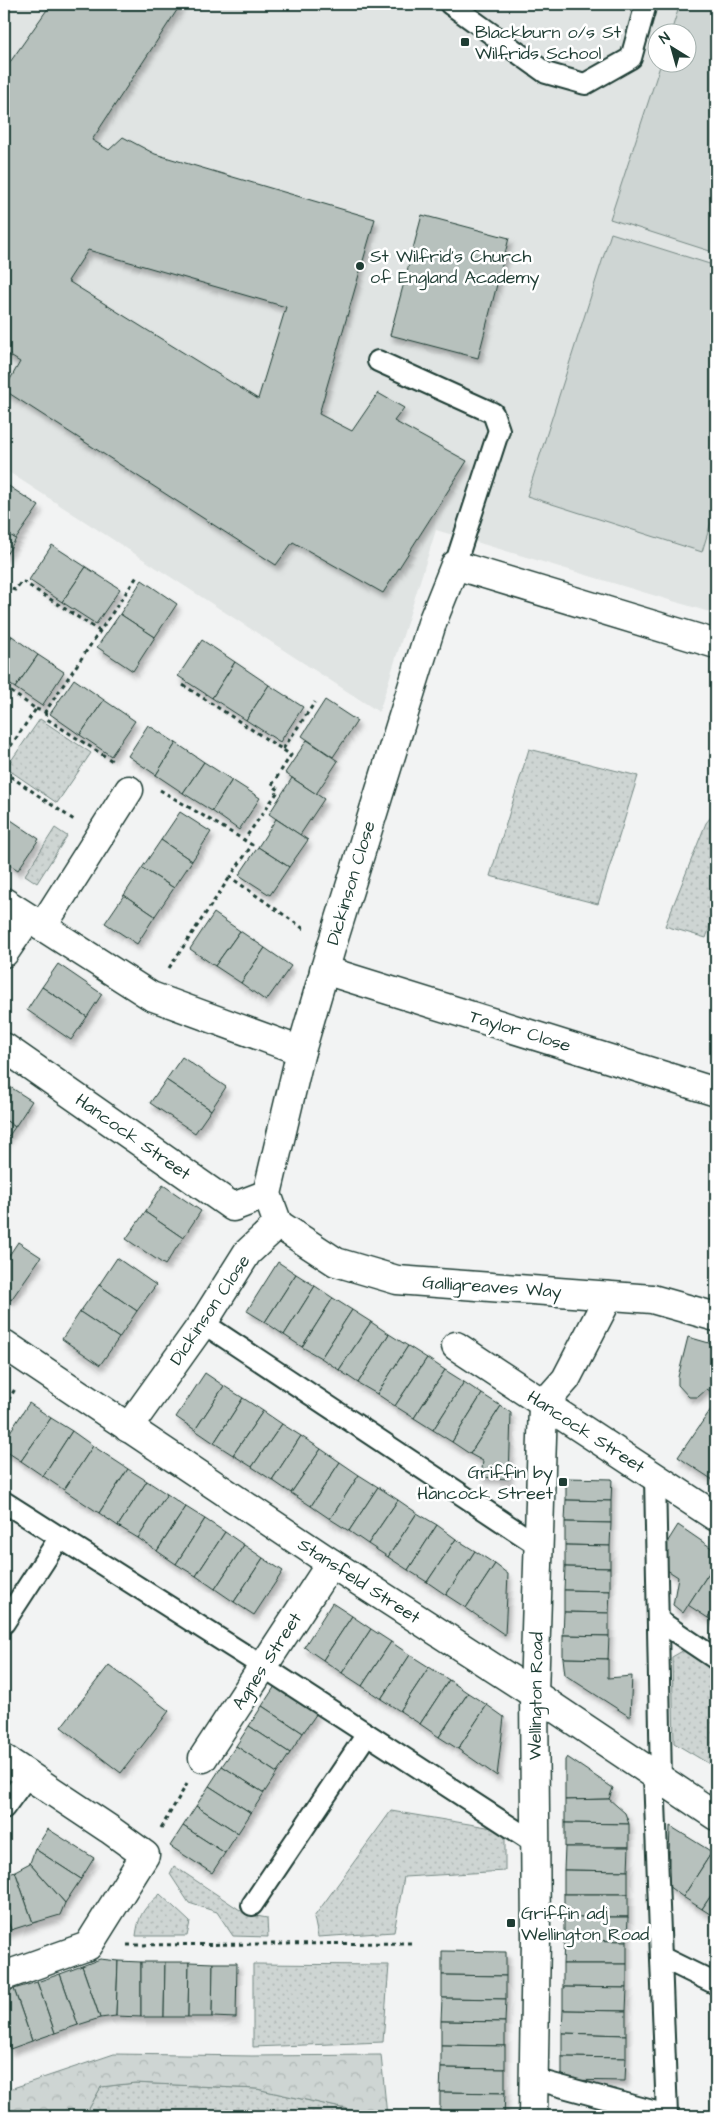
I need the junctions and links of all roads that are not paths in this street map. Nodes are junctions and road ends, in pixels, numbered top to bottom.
1 (450, 4) edge
2 (646, 4) edge
3 (378, 361) dead end
4 (455, 565) junction
5 (716, 644) edge
6 (129, 790) dead end
7 (4, 902) edge
8 (35, 923) junction
9 (4, 953) edge
10 (327, 959) junction
11 (4, 1047) edge
12 (301, 1051) junction
13 (716, 1092) edge
14 (267, 1194) junction
15 (278, 1224) junction
16 (609, 1296) junction
17 (716, 1317) edge
18 (203, 1323) junction
19 (4, 1344) edge
20 (456, 1346) dead end
21 (543, 1404) junction
22 (128, 1428) junction
23 (655, 1477) junction
24 (4, 1502) edge
25 (716, 1517) edge
26 (60, 1537) junction
27 (539, 1546) junction
28 (331, 1564) junction
29 (658, 1620) junction
30 (4, 1624) edge
31 (716, 1659) edge
32 (264, 1667) junction
33 (534, 1694) junction
34 (368, 1734) junction
35 (4, 1758) edge
36 (203, 1758) road end
37 (28, 1775) junction
38 (658, 1778) junction
39 (4, 1808) edge
40 (716, 1816) edge
41 (535, 1843) junction
42 (252, 1905) dead end
43 (661, 1957) junction
44 (4, 1976) edge
45 (716, 1984) edge
46 (534, 2079) junction
47 (533, 2116) edge

1 - 2 lane
3 - 4 lane
4 - 5 street
4 - 10 street, Dickinson Close
6 - 8 street
7 - 8 street
8 - 9 street
8 - 12 street
10 - 12 street, Dickinson Close
10 - 13 street, Taylor Close
11 - 14 street, Hancock Street
12 - 14 street, Dickinson Close
14 - 15 street
15 - 16 street, Galligreaves Way
15 - 18 street, Dickinson Close
16 - 17 street, Galligreaves Way
16 - 21 street
18 - 22 street, Dickinson Close
18 - 27 lane
19 - 22 street, Stansfeld Street
20 - 21 street, Hancock Street
21 - 23 street, Hancock Street
21 - 27 street, Wellington Road
22 - 28 street, Stansfeld Street
23 - 25 street, Hancock Street
23 - 29 lane
24 - 26 lane
26 - 30 lane
26 - 32 lane
27 - 33 street, Wellington Road
28 - 32 street, Agnes Street
28 - 33 street, Stansfeld Street
29 - 31 lane
29 - 38 lane
32 - 34 lane
32 - 36 street, Agnes Street
33 - 38 street, Stansfeld Street
33 - 41 street, Wellington Road
34 - 41 lane
34 - 42 lane
35 - 37 street
37 - 39 lane
37 - 44 street
38 - 40 street, Stansfeld Street
38 - 43 lane
41 - 46 street, Wellington Road
43 - 45 lane
43 - 46 lane
46 - 47 street, Wellington Road

